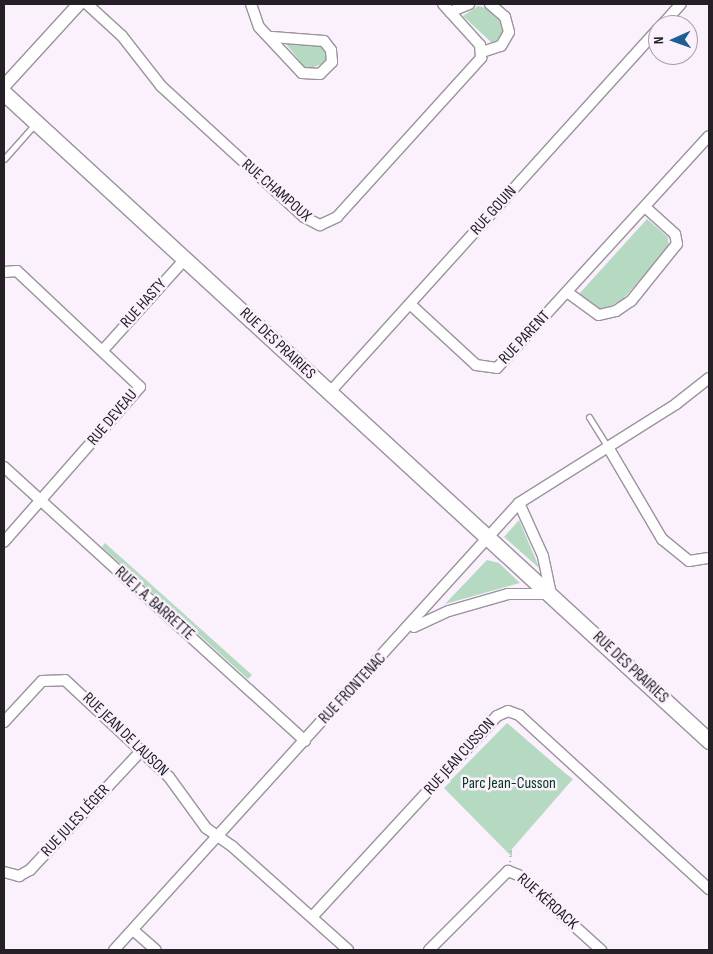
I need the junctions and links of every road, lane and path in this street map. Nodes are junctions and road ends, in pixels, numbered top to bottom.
1 (79, 4) edge
2 (87, 4) edge
3 (251, 4) edge
4 (443, 4) edge
5 (469, 4) edge
6 (490, 4) edge
7 (681, 4) edge
8 (450, 12) junction
9 (671, 15) edge
10 (272, 37) junction
11 (648, 40) edge
12 (482, 52) junction
13 (4, 86) edge
14 (4, 93) edge
15 (36, 123) junction
16 (709, 137) edge
17 (4, 159) edge
18 (645, 207) junction
19 (185, 259) junction
20 (4, 272) edge
21 (567, 292) junction
22 (410, 304) junction
23 (104, 349) junction
24 (709, 378) edge
25 (330, 392) junction
26 (589, 417) dead end
27 (608, 447) junction
28 (4, 467) edge
29 (41, 501) junction
30 (519, 502) junction
31 (489, 539) junction
32 (4, 542) edge
33 (709, 558) edge
34 (551, 594) junction
35 (405, 633) junction
36 (4, 722) edge
37 (707, 734) edge
38 (305, 741) junction
39 (142, 750) junction
40 (219, 837) junction
41 (511, 849) dead end
42 (510, 871) junction
43 (4, 872) edge
44 (709, 889) edge
45 (312, 917) junction
46 (133, 930) junction
47 (114, 950) edge
48 (156, 950) edge
49 (348, 950) edge
50 (429, 950) edge
51 (601, 950) edge

1 - 13 street
2 - 12 street, RUE CHAMPOUX
3 - 10 street
4 - 8 street
5 - 8 street
6 - 12 street
7 - 9 street
8 - 12 street
10 - 10 street
11 - 22 street, RUE GOUIN
14 - 15 main road, RUE DES PRAIRIES
15 - 17 lane
15 - 19 main road, RUE DES PRAIRIES
16 - 18 street, RUE PARENT
18 - 21 street, RUE PARENT
18 - 21 street
19 - 23 street, RUE HASTY
19 - 25 main road, RUE DES PRAIRIES
20 - 23 street, RUE DEVEAU
21 - 22 street, RUE PARENT
22 - 25 street, RUE GOUIN
23 - 29 street, RUE DEVEAU
24 - 27 street, RUE FRONTENAC
25 - 31 main road, RUE DES PRAIRIES
26 - 27 lane
27 - 30 street, RUE FRONTENAC
27 - 33 street
28 - 29 street, RUE J. A. BARRETTE
29 - 32 street, RUE DEVEAU
29 - 38 street, RUE J. A. BARRETTE
30 - 31 street, RUE FRONTENAC
30 - 34 street
31 - 34 main road, RUE DES PRAIRIES
31 - 35 street, RUE FRONTENAC
34 - 35 street
34 - 37 main road, RUE DES PRAIRIES
35 - 38 street, RUE FRONTENAC
36 - 39 street, RUE JEAN DE LAUSON
38 - 40 street, RUE FRONTENAC
39 - 40 street, RUE JEAN DE LAUSON
39 - 43 street, RUE JULES LÉGER
40 - 45 street, RUE JEAN DE LAUSON
40 - 46 street, RUE FRONTENAC
41 - 42 path
42 - 50 street, RUE KÉROACK
42 - 51 street, RUE KÉROACK
44 - 45 street, RUE JEAN CUSSON
45 - 49 street, RUE JEAN DE LAUSON
46 - 47 street, RUE FRONTENAC
46 - 48 street

